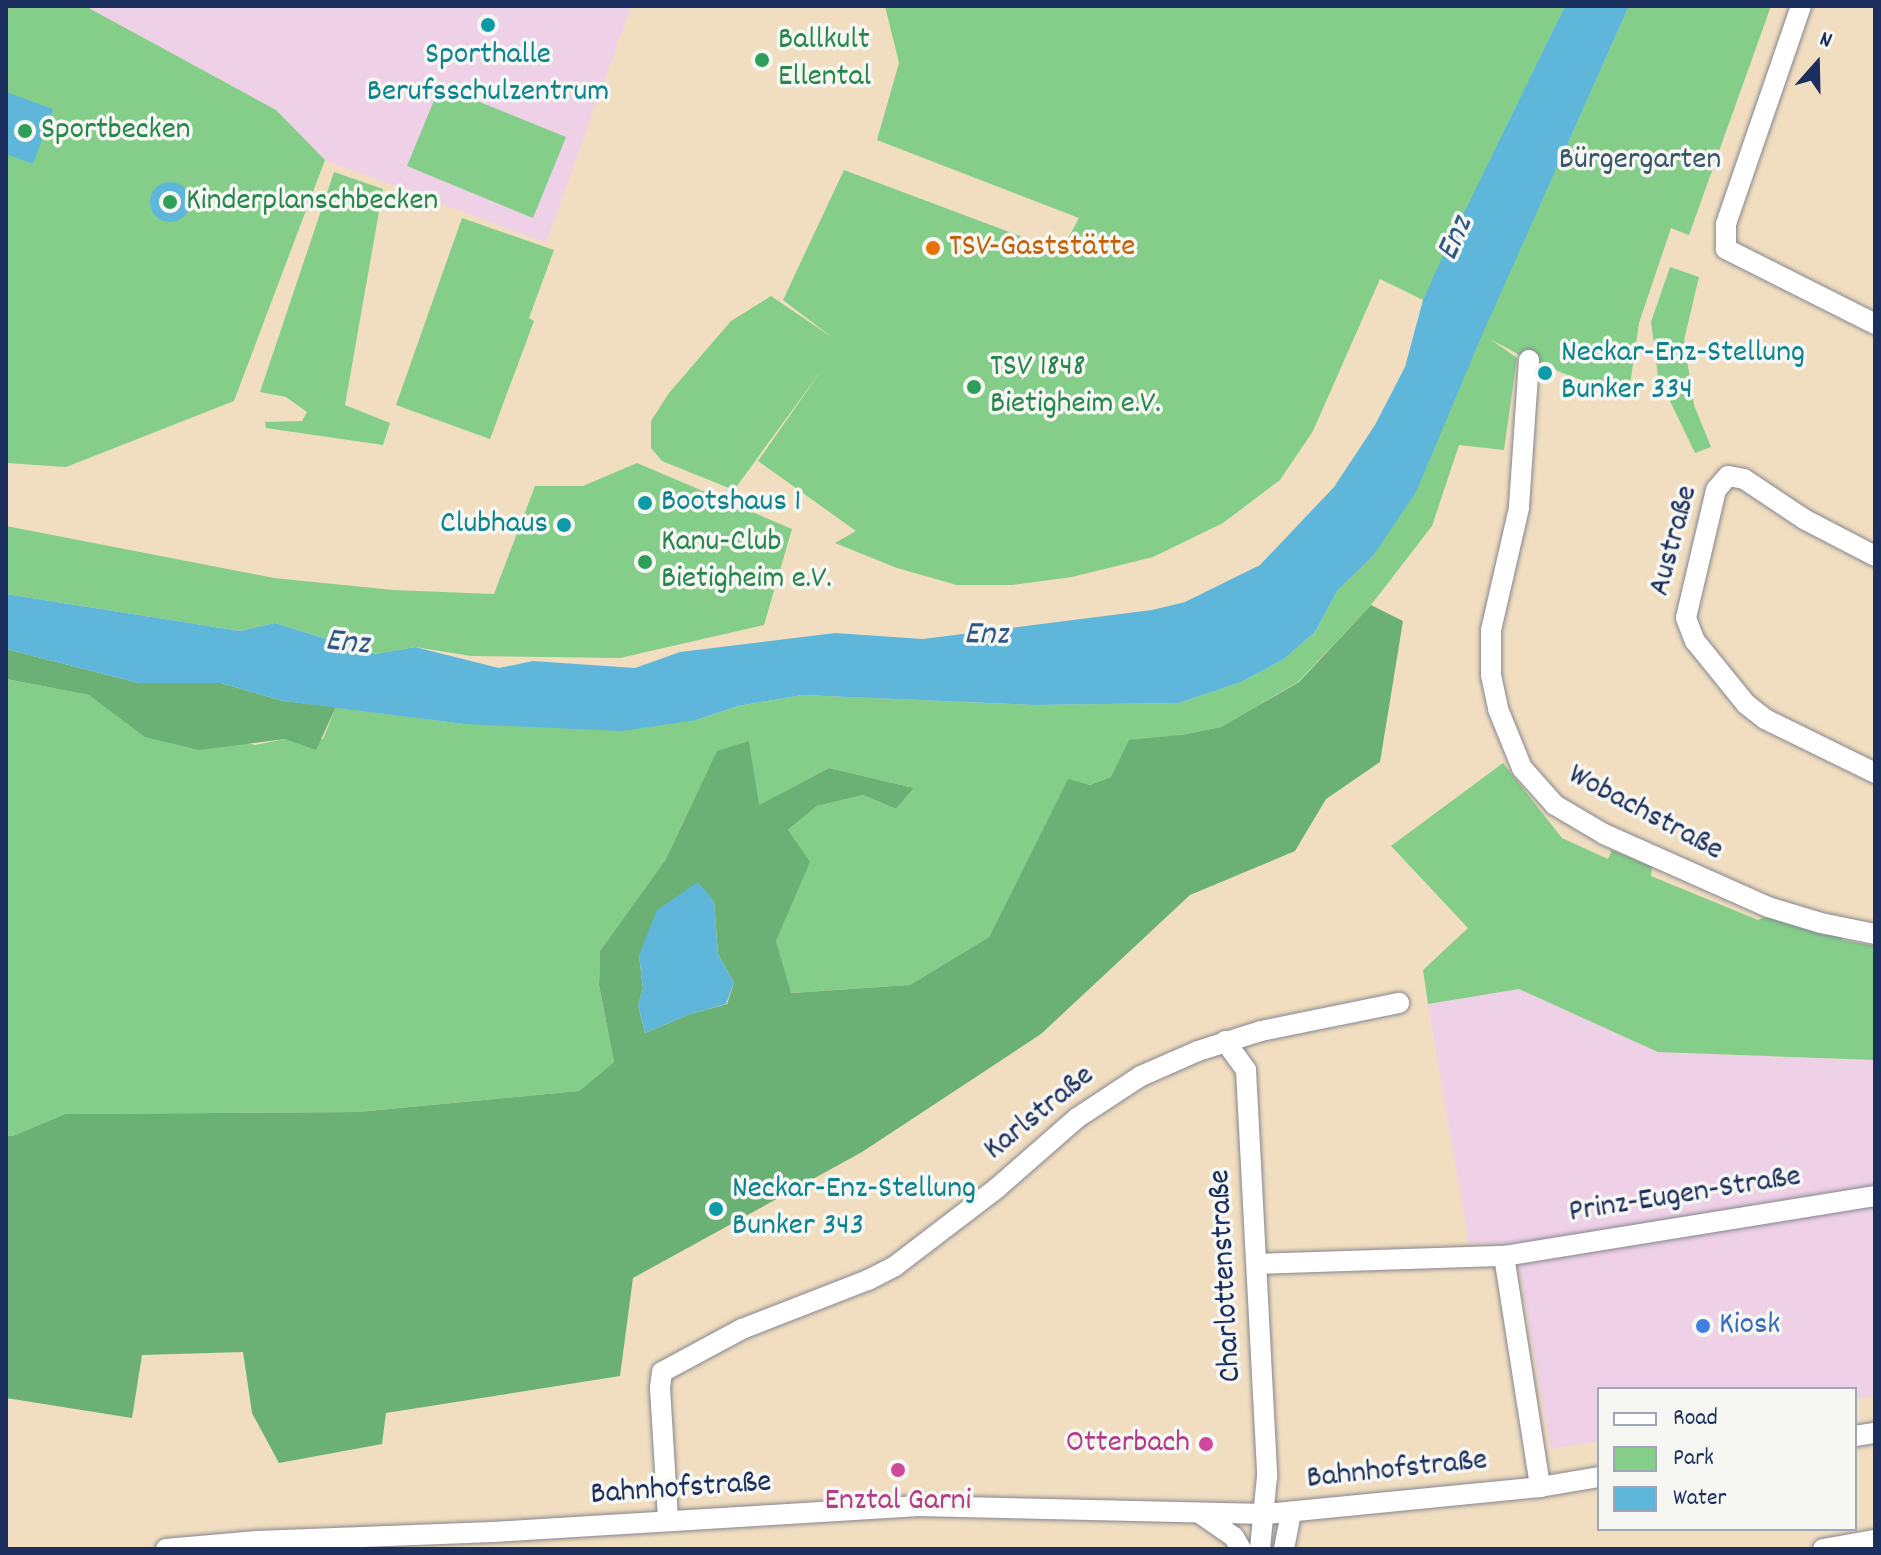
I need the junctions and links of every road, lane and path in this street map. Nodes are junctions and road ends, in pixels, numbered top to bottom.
1 (1801, 6) edge
2 (1875, 324) edge
3 (1529, 360) dead end
4 (1875, 556) edge
5 (1875, 773) edge
6 (1875, 934) edge
7 (1399, 1003) dead end
8 (1225, 1041) junction
9 (1875, 1196) edge
10 (1504, 1256) junction
11 (1257, 1264) junction
12 (1597, 1477) edge
13 (1540, 1487) junction
14 (1291, 1512) junction
15 (1201, 1514) junction
16 (1266, 1514) junction
17 (668, 1519) junction
18 (493, 1540) edge
19 (1875, 1540) edge
20 (166, 1549) edge
21 (1241, 1549) edge
22 (1260, 1549) edge
23 (1284, 1549) edge
24 (1823, 1549) edge

1 - 2 street
3 - 6 street, Wobachstraße
4 - 5 street, Austraße
7 - 8 street, Karlstraße
8 - 11 street, Charlottenstraße
8 - 17 street, Karlstraße
9 - 10 street, Prinz-Eugen-Straße
10 - 11 street, Prinz-Eugen-Straße
10 - 13 street
11 - 16 street, Charlottenstraße
12 - 13 street, Bahnhofstraße
13 - 14 street, Bahnhofstraße
14 - 16 street, Bahnhofstraße
14 - 23 street
15 - 16 street, Bahnhofstraße
15 - 17 street, Bahnhofstraße
15 - 21 street
16 - 22 street, Charlottenstraße
17 - 18 street, Bahnhofstraße
18 - 20 street, Bahnhofstraße
19 - 24 street

